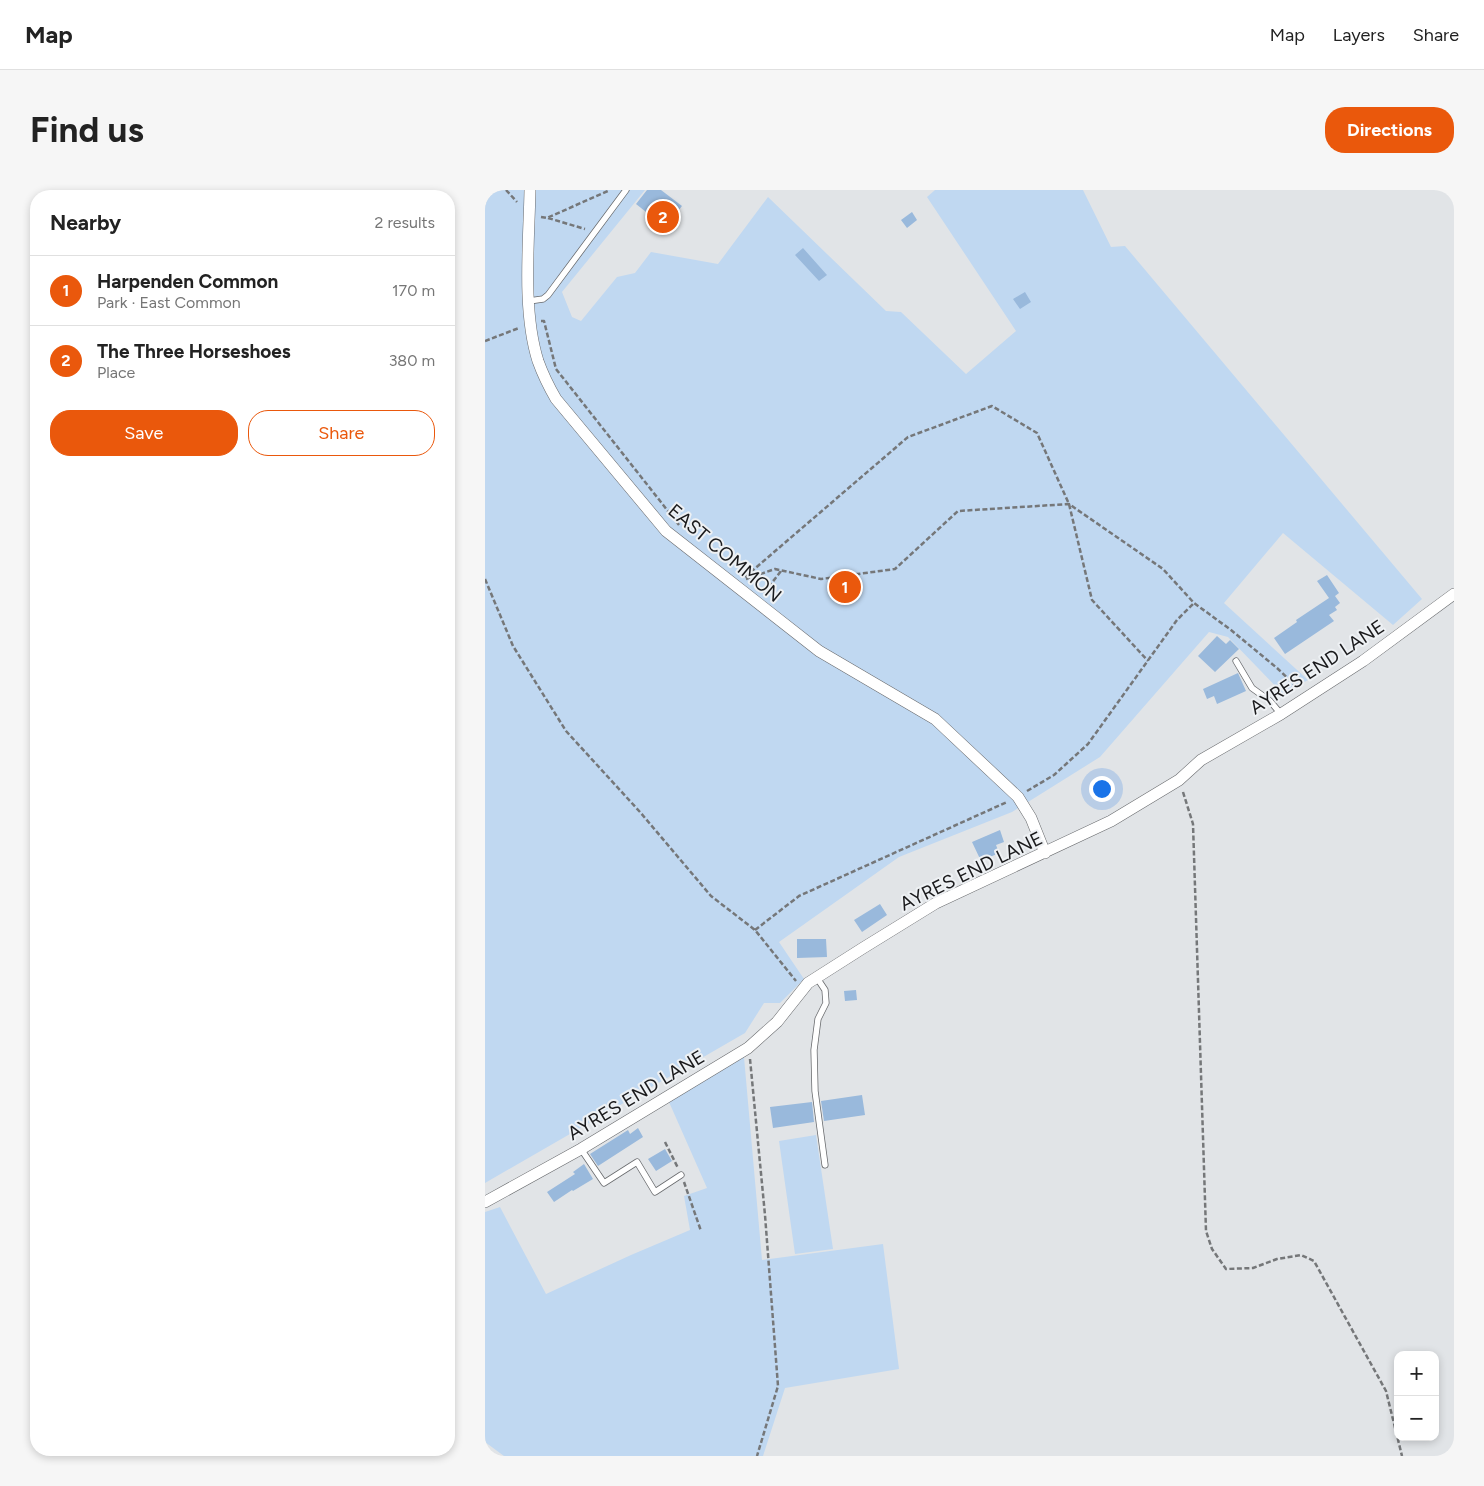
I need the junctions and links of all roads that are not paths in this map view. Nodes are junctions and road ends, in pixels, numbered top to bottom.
1 (530, 190) edge
2 (626, 190) edge
3 (529, 301) junction
4 (1454, 594) edge
5 (1236, 661) dead end
6 (1281, 714) junction
7 (1045, 853) junction
8 (817, 977) junction
9 (581, 1149) junction
10 (825, 1165) dead end
11 (681, 1176) road end
12 (485, 1202) edge

1 - 3 street, EAST COMMON
2 - 3 lane
3 - 7 street, EAST COMMON
4 - 6 street, AYRES END LANE
5 - 6 lane
6 - 7 street, AYRES END LANE
7 - 8 street, AYRES END LANE
8 - 9 street, AYRES END LANE
8 - 10 lane
9 - 11 lane
9 - 12 street, AYRES END LANE

